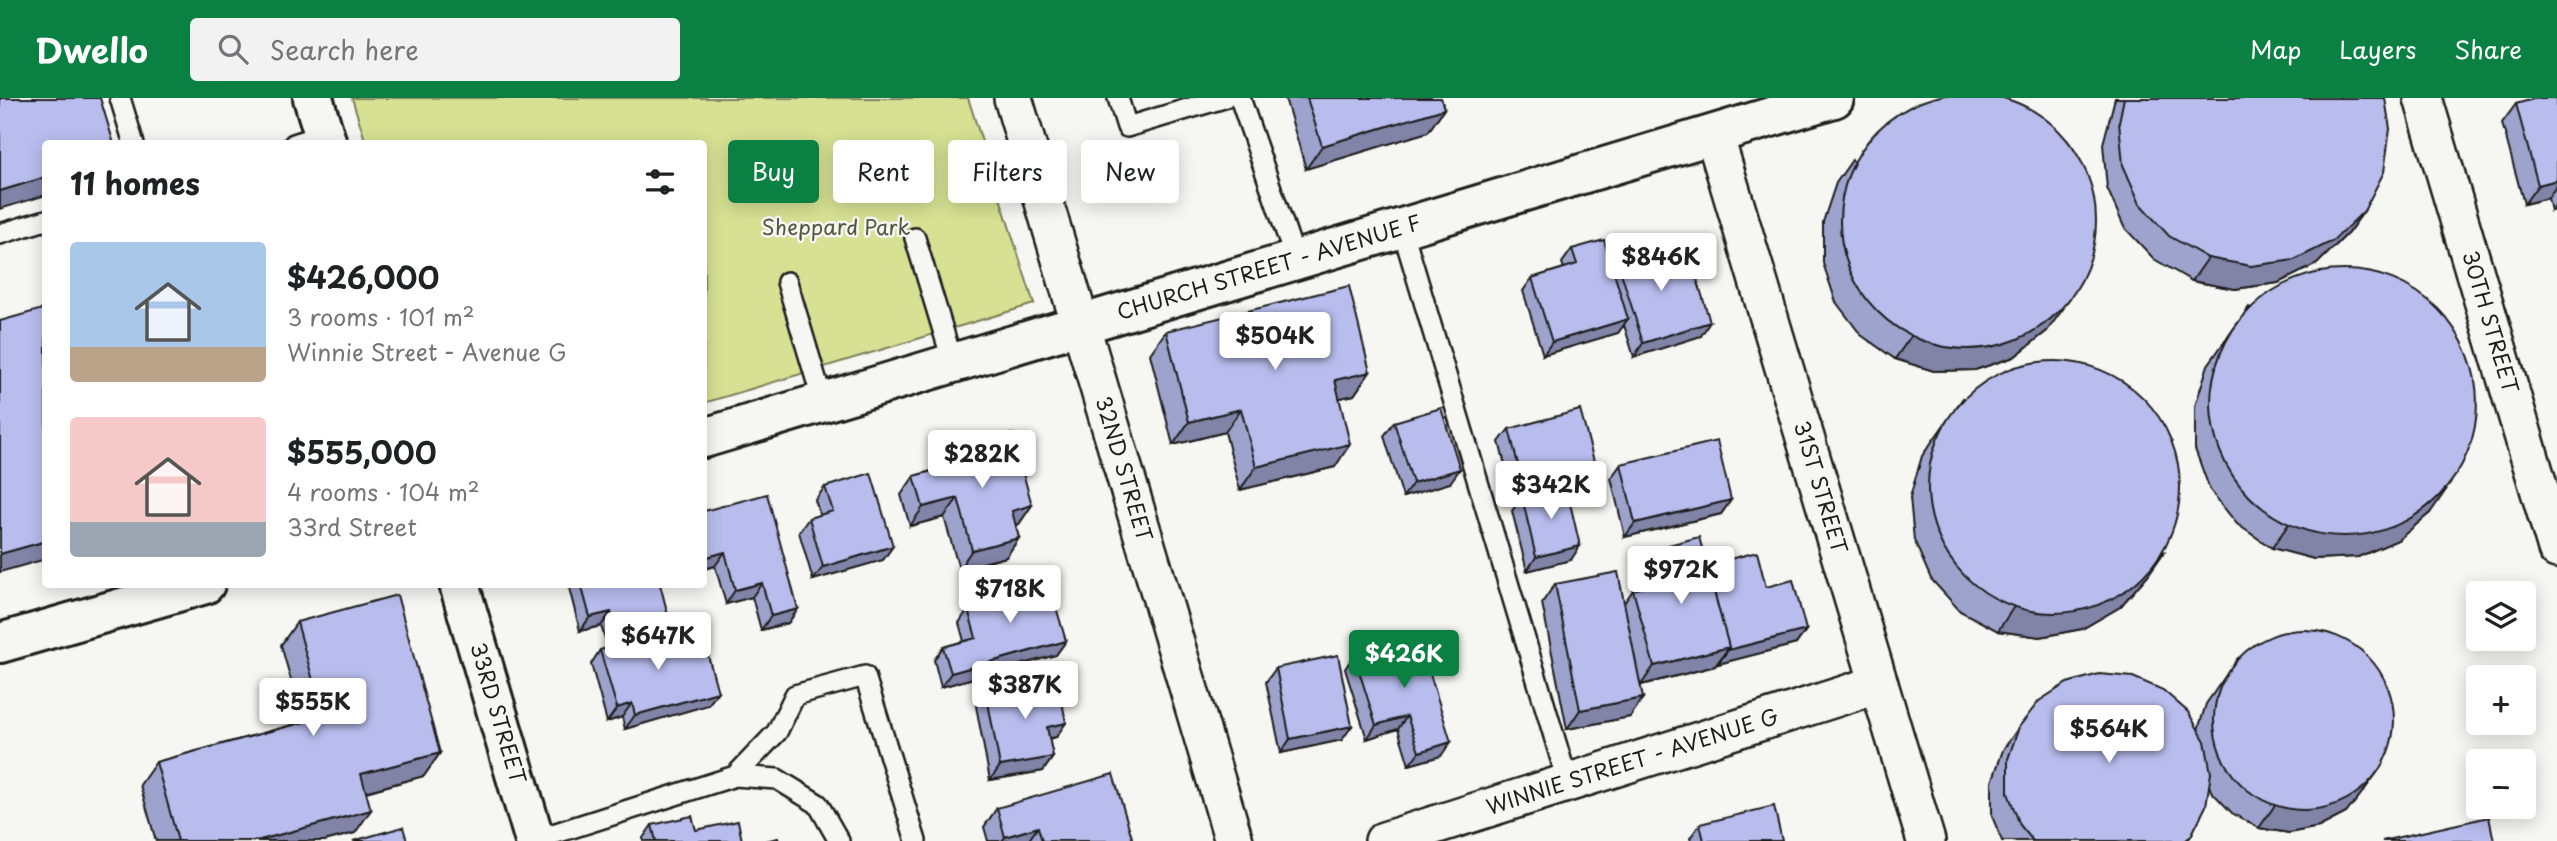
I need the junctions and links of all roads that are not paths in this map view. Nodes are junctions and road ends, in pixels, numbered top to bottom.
1 (120, 98) edge
2 (313, 98) edge
3 (1013, 98) edge
4 (1118, 98) edge
5 (1224, 98) edge
6 (1240, 98) edge
7 (1834, 98) edge
8 (2423, 98) edge
9 (1714, 134) junction
10 (133, 140) edge
11 (315, 140) edge
12 (42, 221) edge
13 (1402, 228) junction
14 (0, 234) edge
15 (915, 238) dead end
16 (1296, 261) junction
17 (787, 282) dead end
18 (1081, 324) junction
19 (953, 363) junction
20 (823, 402) junction
21 (707, 437) edge
22 (2557, 549) edge
23 (191, 588) edge
24 (460, 588) edge
25 (0, 643) edge
26 (1879, 684) junction
27 (735, 776) junction
28 (1568, 783) junction
29 (534, 840) edge
30 (839, 841) edge
31 (916, 841) edge
32 (1234, 841) edge
33 (1384, 841) edge
34 (1926, 841) edge

1 - 10 lane
2 - 11 street
3 - 18 street, 32ND STREET
4 - 5 lane
6 - 16 lane
7 - 9 street, CHURCH STREET - AVENUE F
8 - 22 street, 30TH STREET
9 - 13 street, CHURCH STREET - AVENUE F
9 - 26 street, 31ST STREET
12 - 14 lane
13 - 16 street, CHURCH STREET - AVENUE F
13 - 28 lane
15 - 19 lane
16 - 18 street, CHURCH STREET - AVENUE F
17 - 20 lane
18 - 19 street, CHURCH STREET - AVENUE F
18 - 32 street, 32ND STREET
19 - 20 street, CHURCH STREET - AVENUE F
20 - 21 street, CHURCH STREET - AVENUE F
23 - 25 street
24 - 29 street, 33RD STREET
26 - 28 street, WINNIE STREET - AVENUE G
26 - 34 street, 31ST STREET
27 - 29 lane
27 - 30 lane
27 - 31 lane
28 - 33 street, WINNIE STREET - AVENUE G

